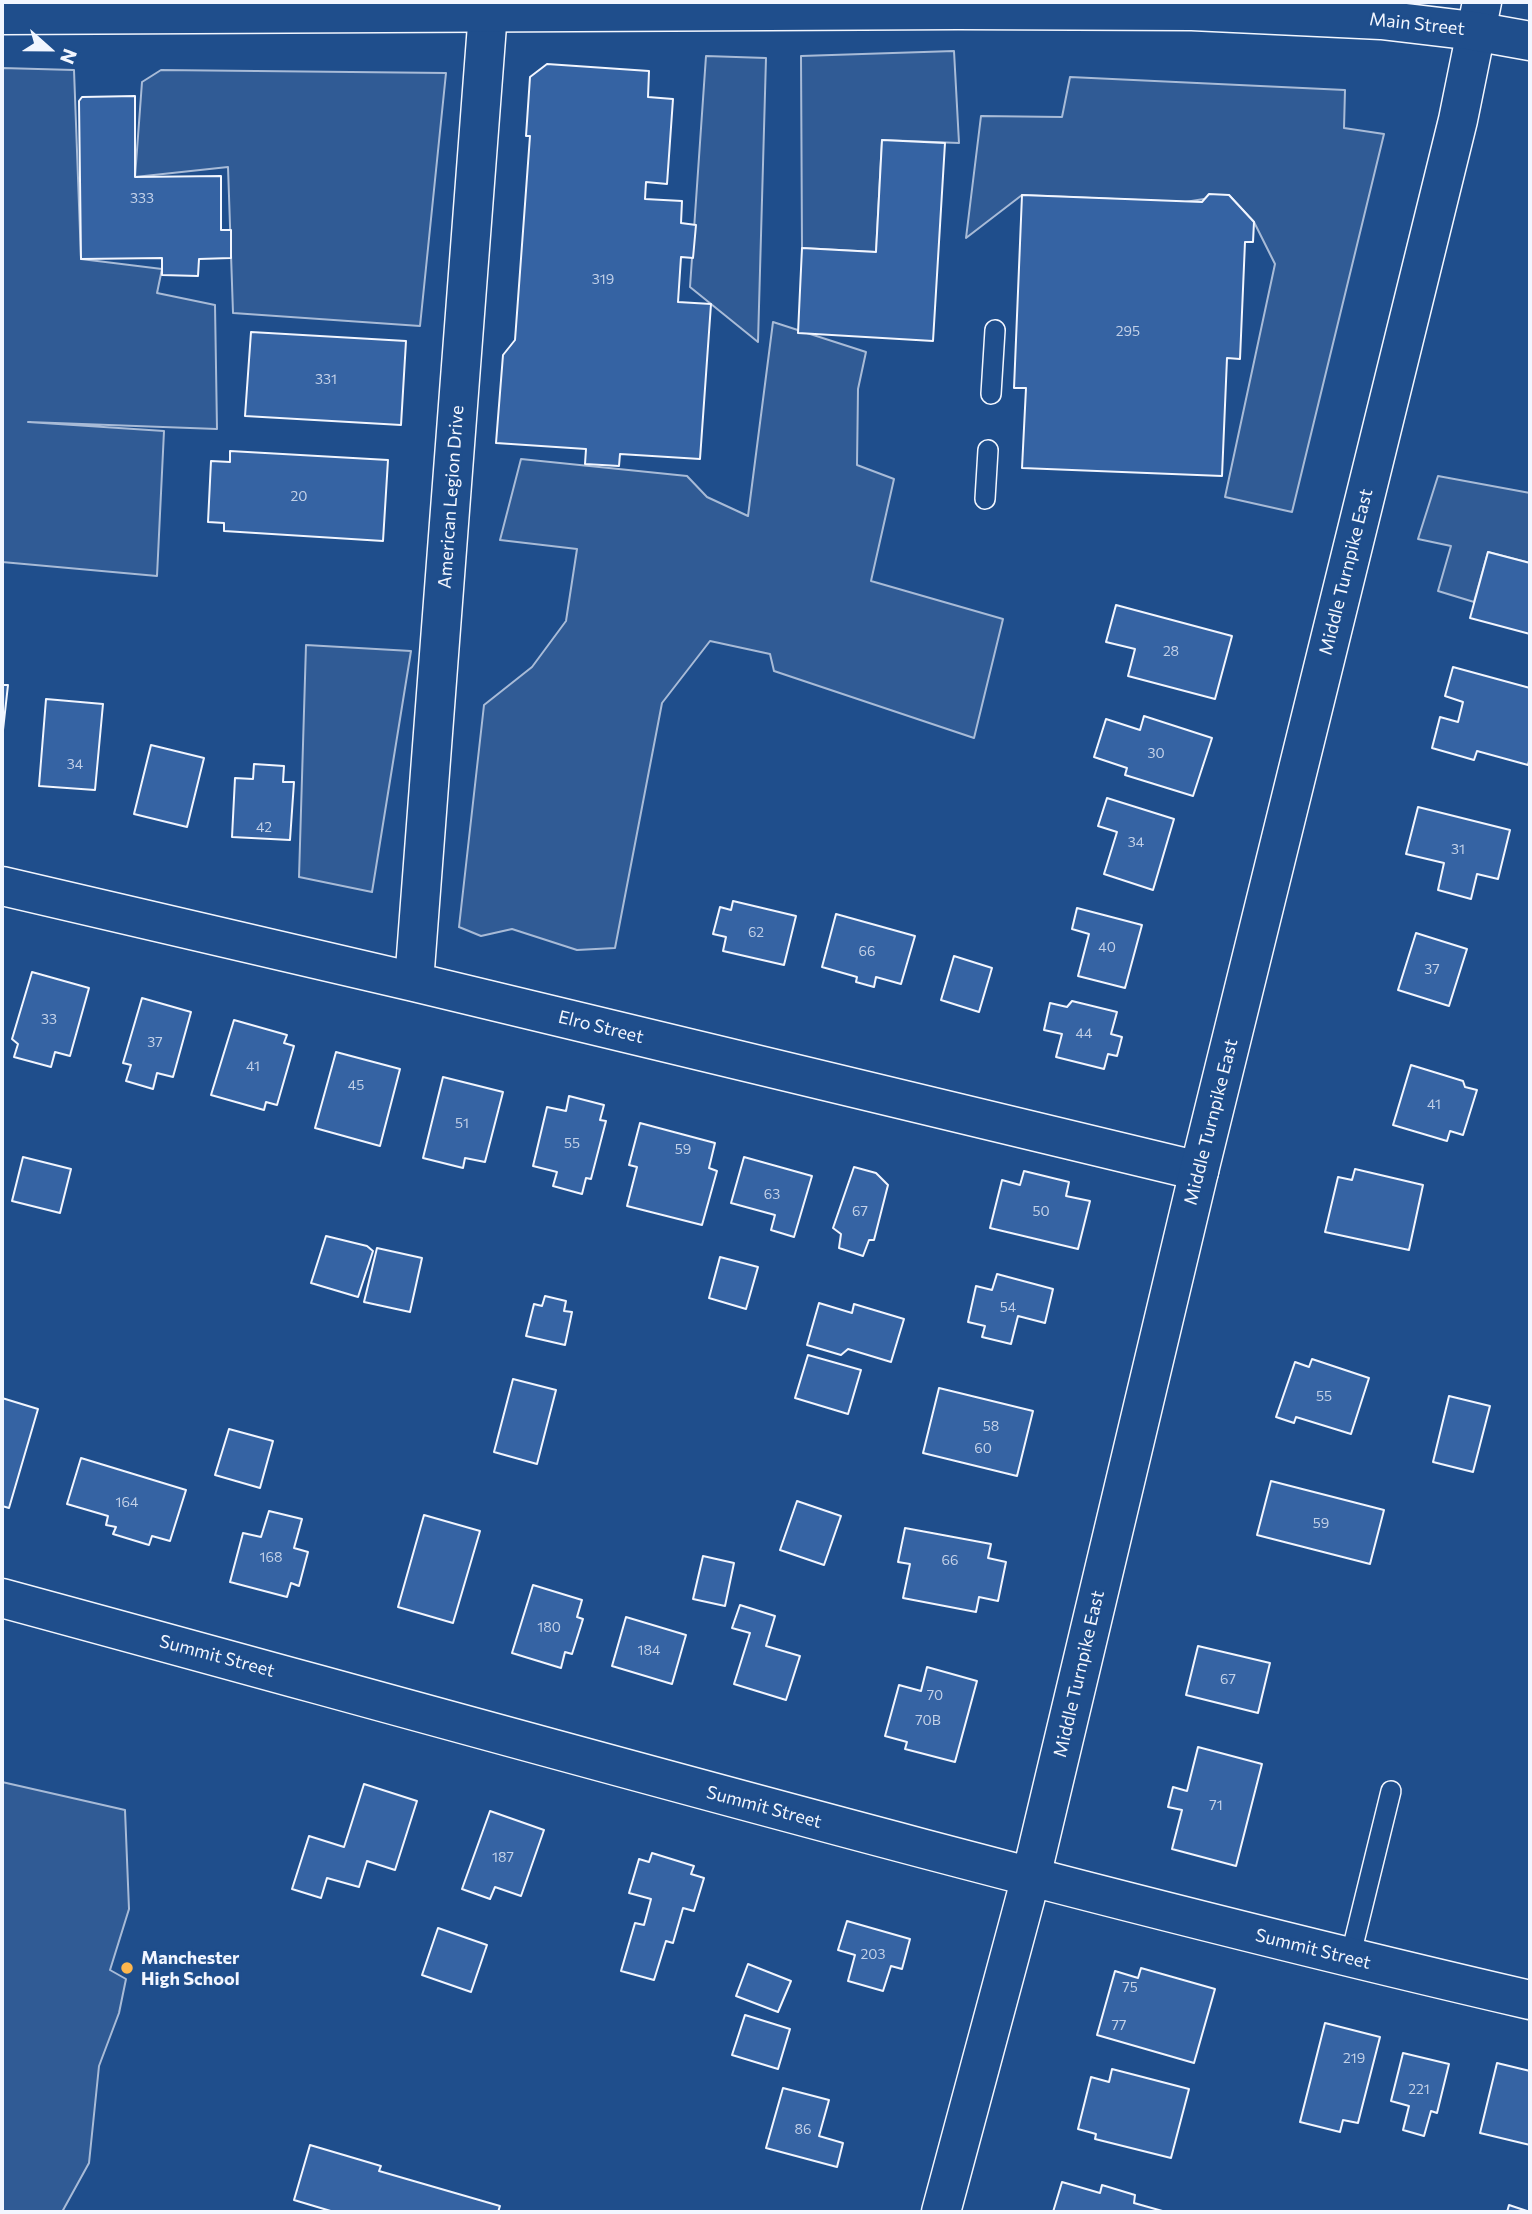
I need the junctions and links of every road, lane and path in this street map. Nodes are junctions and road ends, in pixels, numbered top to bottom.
1 (766, 6) edge
2 (24, 10) edge
3 (488, 12) junction
4 (1480, 16) edge
5 (1530, 41) edge
6 (995, 330) dead end
7 (991, 394) dead end
8 (988, 450) dead end
9 (985, 499) dead end
10 (2, 886) edge
11 (414, 982) junction
12 (1199, 1171) junction
13 (2, 1598) edge
14 (1391, 1791) dead end
15 (1031, 1877) junction
16 (1350, 1958) junction
17 (1530, 2000) edge
18 (941, 2212) edge

1 - 3 street, Main Street
1 - 4 street, Main Street
2 - 3 street, Main Street
3 - 11 street, American Legion Drive
4 - 5 street, Main Street
4 - 12 street, Middle Turnpike East
6 - 7 lane
8 - 9 lane
10 - 11 street, Elro Street
11 - 12 street, Elro Street
12 - 15 street, Middle Turnpike East
13 - 15 street, Summit Street
14 - 16 lane
15 - 16 street, Summit Street
15 - 18 street, Middle Turnpike East
16 - 17 street, Summit Street

